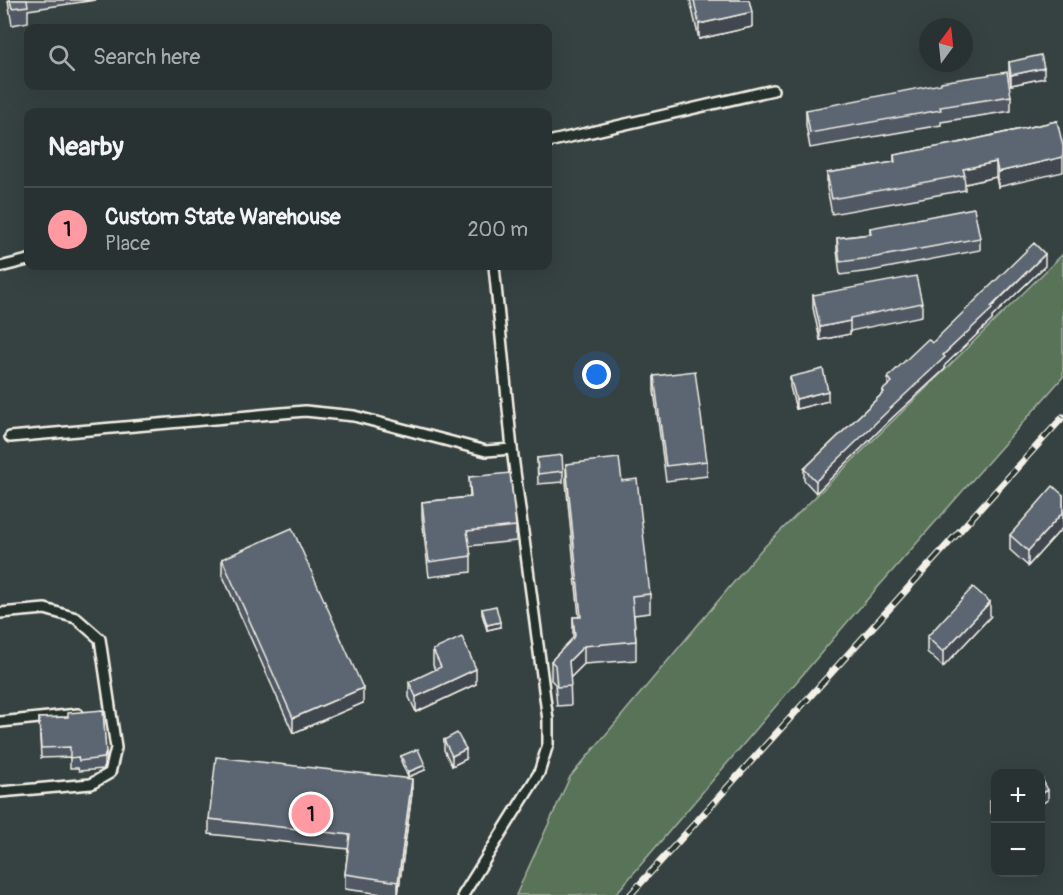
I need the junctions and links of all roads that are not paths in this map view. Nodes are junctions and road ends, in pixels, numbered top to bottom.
1 (773, 90) dead end
2 (552, 141) edge
3 (24, 261) edge
4 (0, 267) edge
5 (494, 270) edge
6 (10, 436) dead end
7 (512, 448) junction
8 (0, 613) edge
9 (111, 711) junction
10 (100, 712) edge
11 (89, 713) edge
12 (0, 722) edge
13 (0, 792) edge
14 (463, 895) edge

1 - 2 lane
3 - 4 lane
5 - 7 lane
6 - 7 lane
7 - 14 lane
8 - 9 lane
9 - 10 lane
9 - 13 lane
11 - 12 lane

